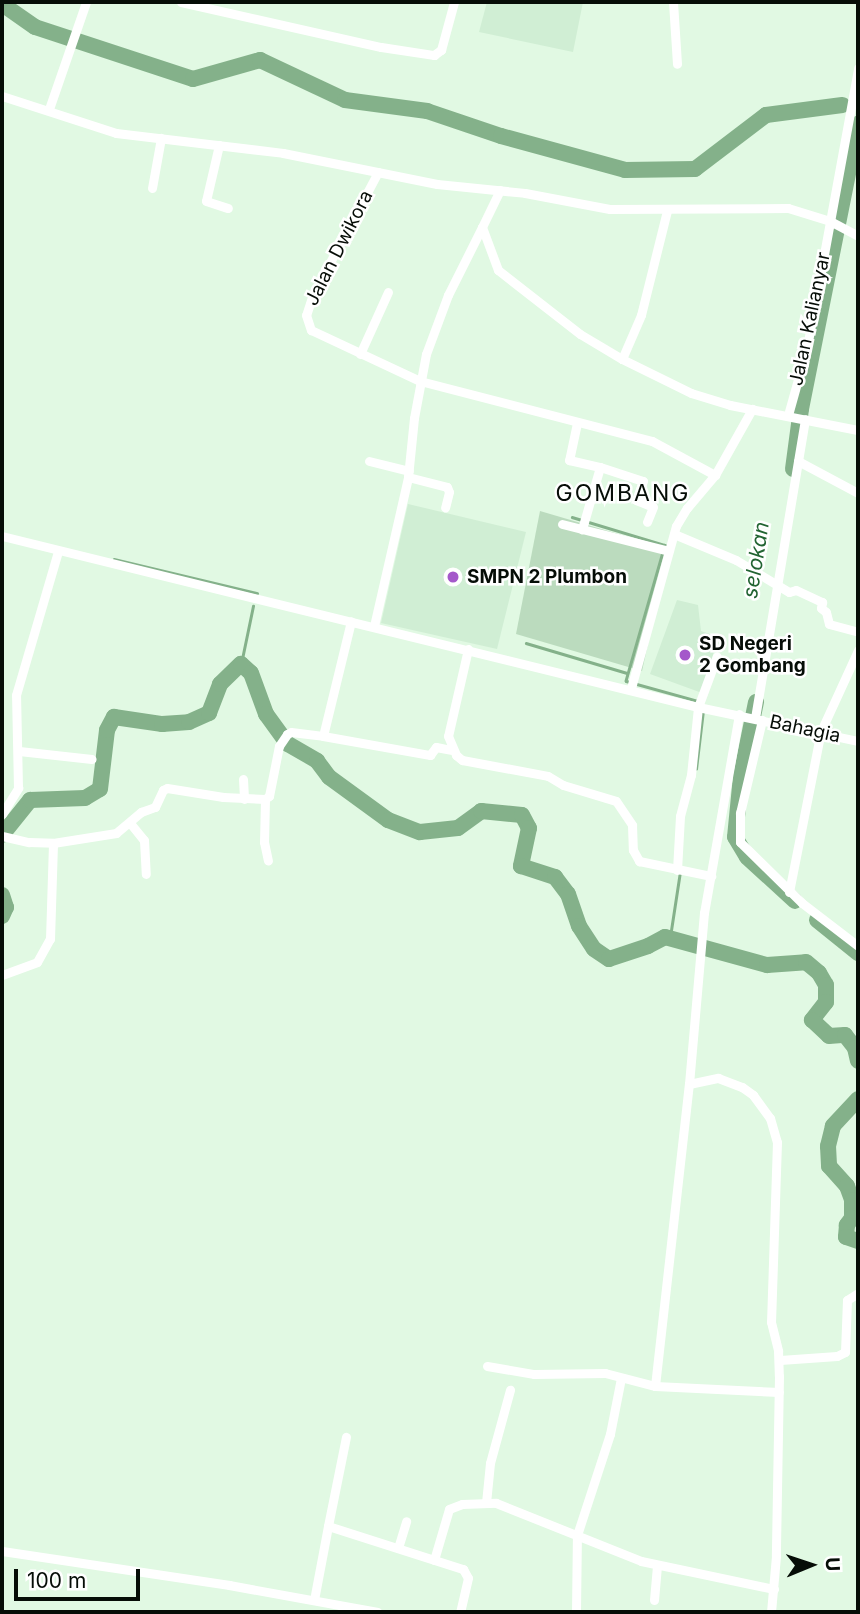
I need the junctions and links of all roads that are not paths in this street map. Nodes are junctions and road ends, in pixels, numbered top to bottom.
1 (86, 2) edge
2 (181, 2) edge
3 (454, 2) edge
4 (673, 2) edge
5 (677, 64) dead end
6 (858, 68) edge
7 (856, 88) edge
8 (2, 96) edge
9 (49, 109) junction
10 (161, 138) junction
11 (219, 145) junction
12 (378, 172) junction
13 (152, 188) dead end
14 (500, 190) junction
15 (228, 208) dead end
16 (667, 211) junction
17 (836, 224) junction
18 (482, 228) junction
19 (858, 236) edge
20 (388, 292) dead end
21 (359, 354) junction
22 (622, 359) junction
23 (420, 381) junction
24 (752, 410) junction
25 (788, 415) junction
26 (802, 418) junction
27 (577, 423) junction
28 (858, 430) edge
29 (369, 461) dead end
30 (798, 461) junction
31 (600, 467) junction
32 (408, 474) junction
33 (715, 475) junction
34 (858, 493) edge
35 (445, 508) dead end
36 (647, 522) dead end
37 (562, 524) dead end
38 (583, 528) junction
39 (674, 534) junction
40 (2, 536) edge
41 (665, 550) junction
42 (58, 551) junction
43 (778, 586) junction
44 (351, 621) junction
45 (374, 626) junction
46 (858, 632) edge
47 (468, 649) junction
48 (858, 650) edge
49 (717, 656) dead end
50 (631, 688) junction
51 (698, 707) junction
52 (751, 718) junction
53 (821, 731) junction
54 (323, 736) junction
55 (858, 741) edge
56 (451, 750) junction
57 (19, 751) junction
58 (92, 759) dead end
59 (243, 779) dead end
60 (244, 799) junction
61 (265, 799) junction
62 (2, 814) edge
63 (130, 823) junction
64 (5, 837) edge
65 (53, 843) junction
66 (268, 861) dead end
67 (680, 871) junction
68 (146, 874) dead end
69 (711, 876) junction
70 (789, 892) junction
71 (858, 946) edge
72 (2, 975) edge
73 (690, 1084) junction
74 (858, 1293) edge
75 (779, 1360) junction
76 (487, 1366) dead end
77 (621, 1378) junction
78 (655, 1386) junction
79 (510, 1390) dead end
80 (779, 1392) junction
81 (346, 1437) dead end
82 (486, 1503) junction
83 (406, 1521) dead end
84 (328, 1526) junction
85 (578, 1535) junction
86 (398, 1548) junction
87 (2, 1551) edge
88 (434, 1560) junction
89 (657, 1565) junction
90 (774, 1589) junction
91 (314, 1600) junction
92 (654, 1600) dead end
93 (378, 1612) edge
94 (460, 1612) edge
95 (576, 1612) edge
96 (771, 1612) edge

1 - 9 street
2 - 3 street
4 - 5 street
6 - 7 street, Jalan Kalianyar
7 - 17 street, Jalan Kalianyar
8 - 9 street
9 - 10 street
10 - 11 street
10 - 13 street
11 - 12 street
11 - 15 street
12 - 14 street
12 - 21 street, Jalan Dwikora
14 - 16 street
14 - 18 street
16 - 17 street
16 - 22 street
17 - 19 street
17 - 25 street, Jalan Kalianyar
18 - 22 street
18 - 23 street
20 - 21 street
21 - 23 street, Jalan Dwikora
22 - 24 street
23 - 27 street, Jalan Dwikora
23 - 32 street
24 - 25 street
24 - 33 street
25 - 26 street
26 - 28 street
26 - 30 street
27 - 31 street
27 - 33 street, Jalan Dwikora
29 - 32 street
30 - 34 street
30 - 43 street
31 - 36 street
31 - 38 street
32 - 35 street
32 - 45 street
33 - 39 street
37 - 38 street
38 - 41 street
39 - 41 street
39 - 43 street
40 - 42 street, Bahagia
41 - 50 street
42 - 44 street, Bahagia
42 - 57 street
43 - 46 street
43 - 52 street
44 - 45 street, Bahagia
44 - 54 street
45 - 47 street, Bahagia
47 - 50 street, Bahagia
47 - 56 street
48 - 53 street
49 - 51 street
50 - 51 street, Bahagia
51 - 52 street, Bahagia
51 - 67 street
52 - 53 street, Bahagia
52 - 69 street
52 - 70 street
53 - 55 street, Bahagia
53 - 70 street
54 - 56 street
54 - 61 street
56 - 67 street
57 - 58 street
57 - 62 street
59 - 60 street
60 - 61 street
60 - 63 street
61 - 66 street
63 - 65 street
63 - 68 street
64 - 65 street
65 - 72 street
67 - 69 street
69 - 73 street
70 - 71 street
73 - 75 street
73 - 78 street
74 - 75 street
75 - 80 street
76 - 77 street
77 - 78 street
77 - 85 street
78 - 80 street
79 - 82 street
80 - 90 street
81 - 84 street
82 - 85 street
82 - 88 street
83 - 86 street
84 - 86 street
84 - 91 street
85 - 89 street
85 - 95 street
86 - 88 street
87 - 91 street
88 - 94 street
89 - 90 street
89 - 92 street
90 - 96 street
91 - 93 street

